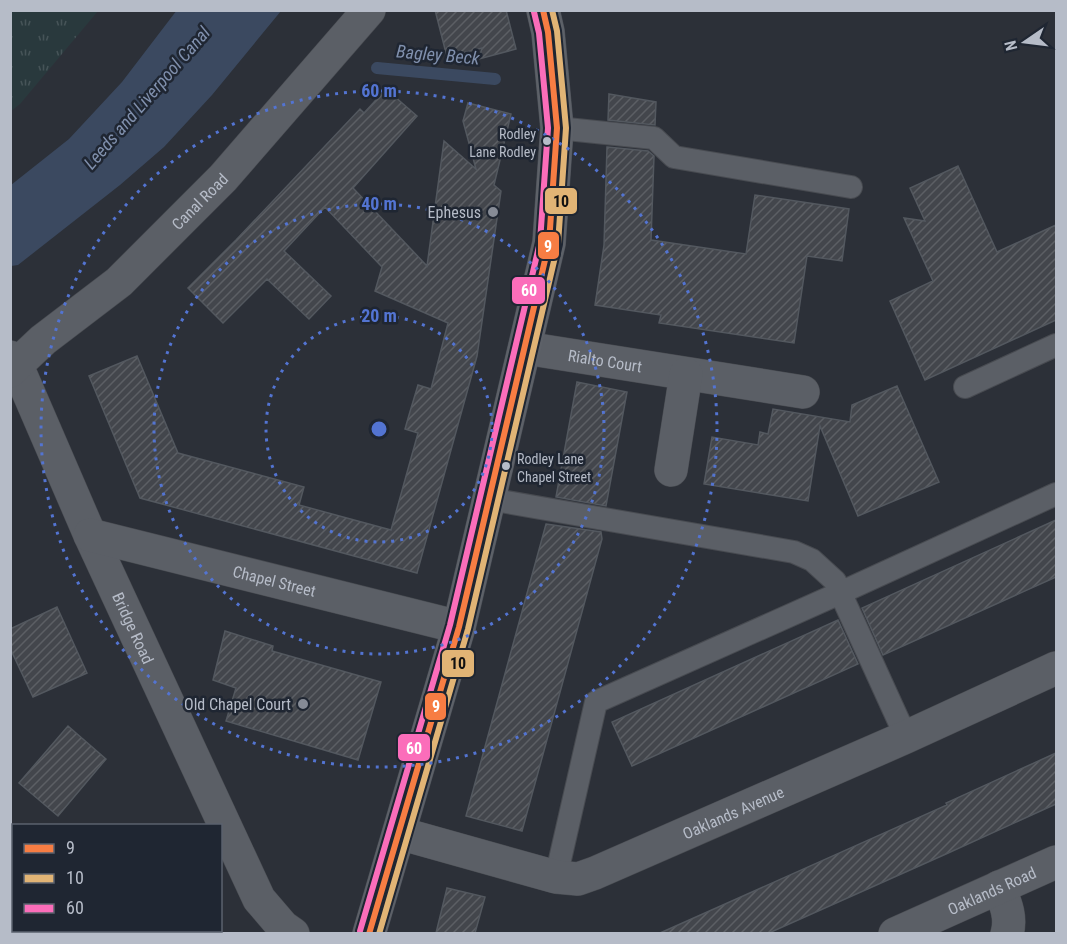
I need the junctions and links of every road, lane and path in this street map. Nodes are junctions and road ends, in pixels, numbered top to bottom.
1 (369, 10) edge
2 (543, 10) edge
3 (557, 128) junction
4 (851, 187) dead end
5 (1056, 345) edge
6 (525, 348) junction
7 (12, 365) edge
8 (686, 374) junction
9 (964, 387) dead end
10 (803, 392) dead end
11 (671, 470) dead end
12 (1056, 494) edge
13 (489, 499) junction
14 (90, 535) junction
15 (840, 593) junction
16 (459, 627) junction
17 (1056, 668) edge
18 (906, 737) junction
19 (219, 824) edge
20 (399, 833) junction
21 (227, 841) edge
22 (1056, 862) edge
23 (556, 877) junction
24 (999, 887) junction
25 (259, 899) junction
26 (268, 933) edge
27 (293, 933) edge
28 (369, 933) edge
29 (895, 933) edge
30 (1007, 933) edge

1 - 7 street, Canal Road
2 - 3 main road
3 - 4 lane
3 - 6 main road
5 - 9 lane
6 - 8 street, Rialto Court
6 - 13 main road
7 - 14 street, Bridge Road
8 - 10 street, Rialto Court
8 - 11 street
12 - 15 lane
13 - 15 lane
13 - 16 main road
14 - 16 street, Chapel Street
14 - 19 street, Bridge Road
15 - 18 lane
15 - 23 lane
16 - 20 main road
17 - 18 street, Oaklands Avenue
18 - 23 street, Oaklands Avenue
20 - 23 street, Oaklands Avenue
20 - 28 main road
21 - 25 street, Bridge Road
22 - 24 street, Oaklands Road
24 - 29 street, Oaklands Road
24 - 30 street
25 - 26 lane, Bridge Road
25 - 27 street, Bridge Road

